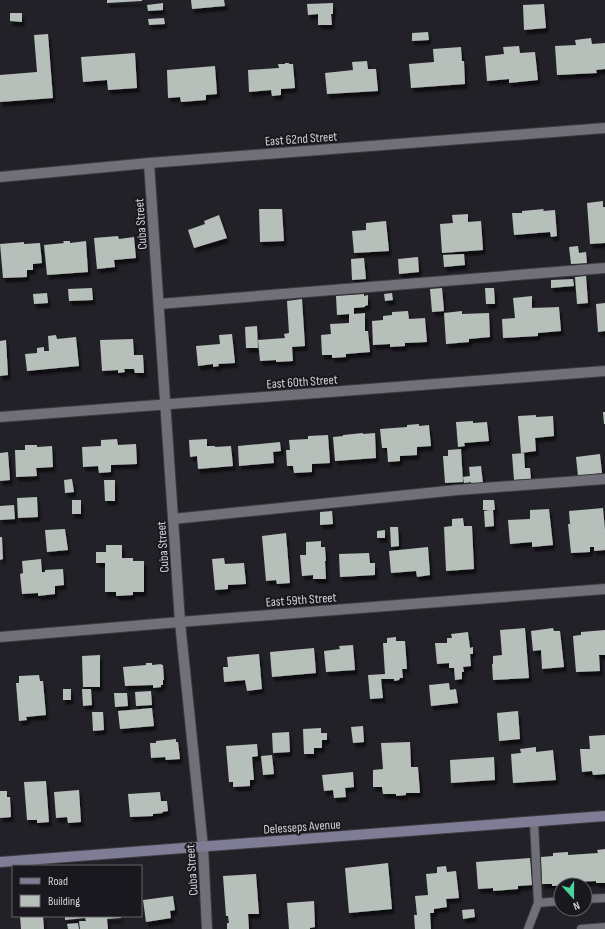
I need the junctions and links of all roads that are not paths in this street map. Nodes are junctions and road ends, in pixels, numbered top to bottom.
1 (605, 128) edge
2 (149, 163) junction
3 (0, 177) edge
4 (605, 268) edge
5 (159, 304) junction
6 (605, 371) edge
7 (166, 405) junction
8 (0, 417) edge
9 (605, 479) edge
10 (173, 520) junction
11 (605, 589) edge
12 (180, 622) junction
13 (0, 637) edge
14 (605, 816) edge
15 (534, 822) junction
16 (202, 847) junction
17 (0, 862) edge
18 (605, 898) edge
19 (593, 899) edge
20 (553, 902) edge
21 (538, 903) junction
22 (605, 927) edge
23 (207, 929) edge
24 (528, 929) edge
25 (581, 929) edge

1 - 2 street, East 62nd Street
2 - 3 street, East 62nd Street
2 - 5 street, Cuba Street
4 - 5 street
5 - 7 street, Cuba Street
6 - 7 street, East 60th Street
7 - 8 street, East 60th Street
7 - 10 street, Cuba Street
9 - 10 street
10 - 12 street, Cuba Street
11 - 12 street, East 59th Street
12 - 13 street, East 59th Street
12 - 16 street, Cuba Street
14 - 15 main road, Delesseps Avenue
15 - 16 main road, Delesseps Avenue
15 - 21 lane
16 - 17 main road, Delesseps Avenue
16 - 23 street, Cuba Street
18 - 19 lane
20 - 21 lane
21 - 24 lane
22 - 25 lane

